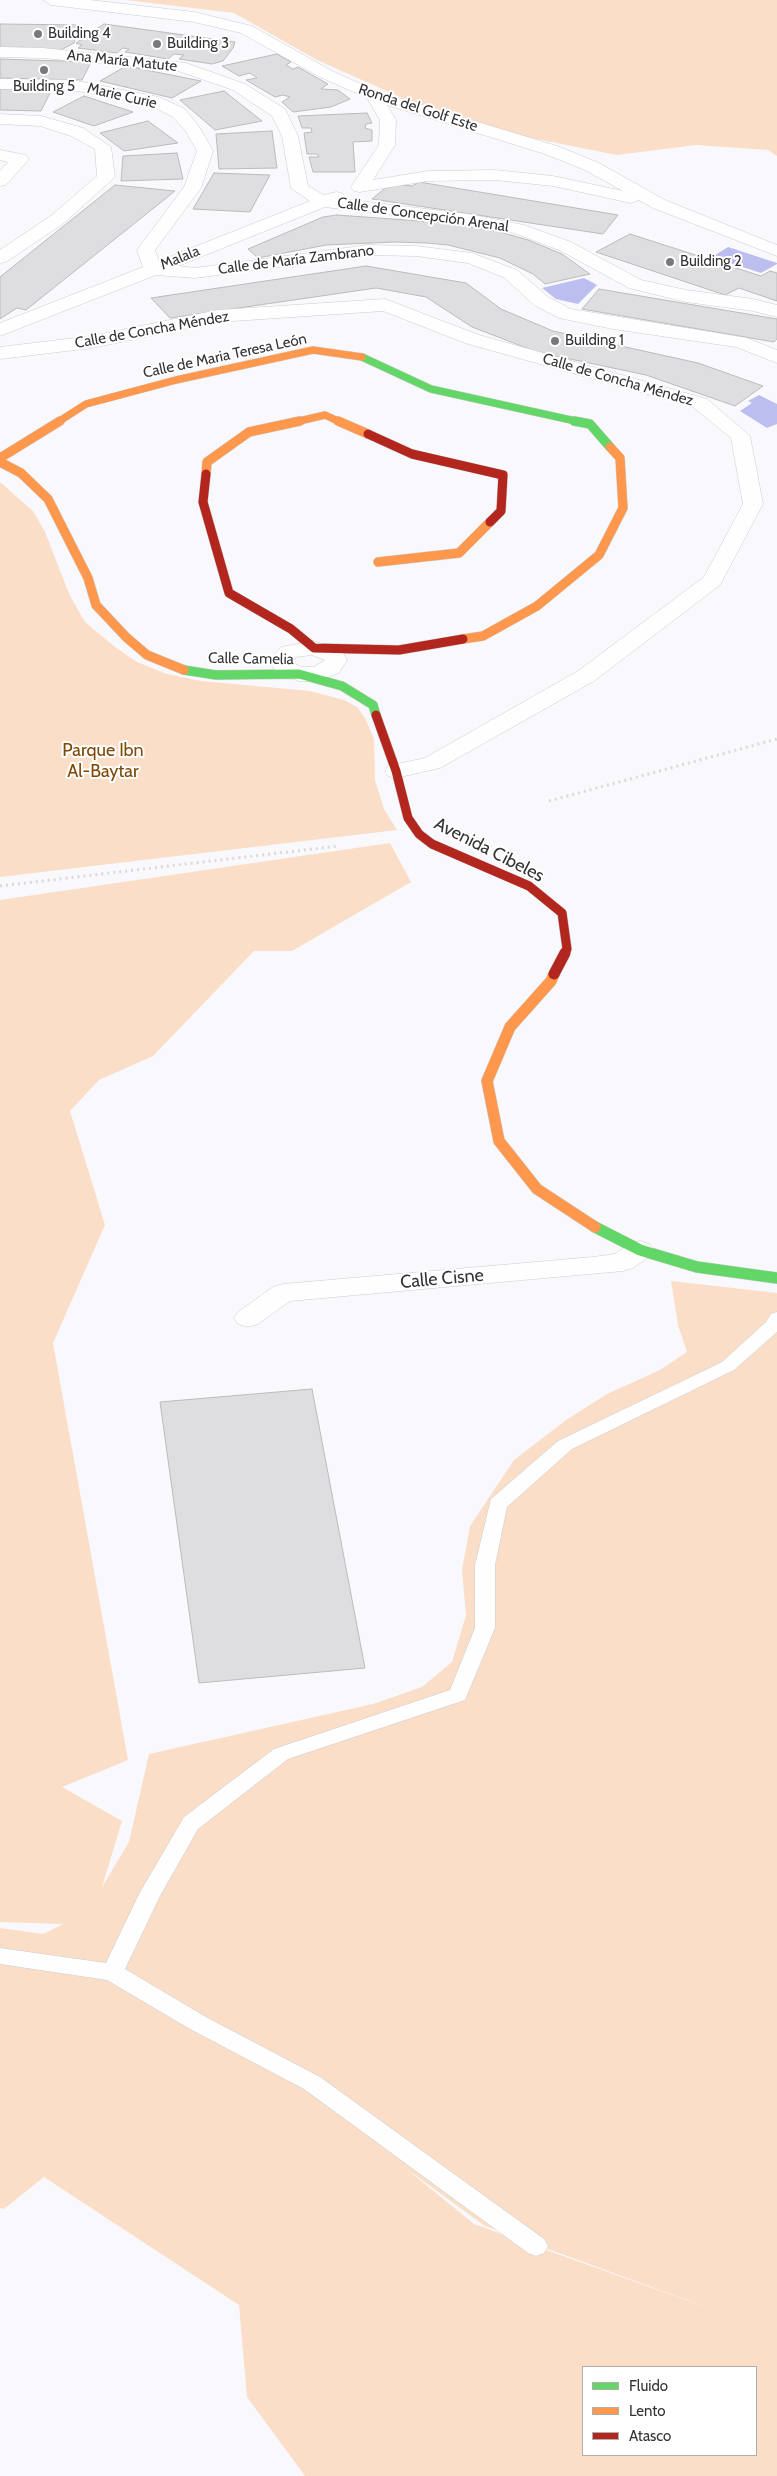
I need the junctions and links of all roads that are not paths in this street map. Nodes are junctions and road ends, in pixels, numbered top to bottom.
1 (51, 0) edge
2 (0, 52) edge
3 (0, 84) edge
4 (373, 95) junction
5 (421, 110) junction
6 (0, 119) edge
7 (388, 120) junction
8 (0, 155) edge
9 (0, 180) edge
10 (360, 187) junction
11 (323, 202) junction
12 (659, 204) junction
13 (777, 252) edge
14 (0, 258) edge
15 (153, 269) junction
16 (777, 311) edge
17 (125, 317) dead end
18 (0, 330) edge
19 (0, 334) edge
20 (0, 353) edge
21 (777, 357) edge
22 (0, 458) edge
23 (0, 462) edge
24 (378, 562) dead end
25 (314, 648) junction
26 (299, 674) junction
27 (396, 771) junction
28 (419, 834) joint
29 (640, 1250) junction
30 (777, 1278) edge
31 (248, 1318) dead end
32 (777, 1318) edge
33 (0, 1956) edge
34 (112, 1972) junction
35 (536, 2246) dead end

1 - 4 street, Ronda del Golf Este
2 - 11 street, Ana María Matute
3 - 15 street, Marie Curie
4 - 5 street, Ronda del Golf Este
4 - 7 street
5 - 7 street
5 - 12 street, Ronda del Golf Este
6 - 14 street
7 - 10 street
8 - 9 street
10 - 11 street, Malala
10 - 12 street, Malala
11 - 15 street, Malala
11 - 16 street, Calle de Concepción Arenal
12 - 13 street, Ronda del Golf Este
15 - 18 street, Malala
15 - 21 street, Calle de María Zambrano
17 - 19 street
20 - 27 street, Calle de Concha Méndez
22 - 25 street, Calle de Maria Teresa León
23 - 26 street, Calle Camelia
24 - 25 street
25 - 26 street
26 - 27 street, Calle Camelia
27 - 28 street, Calle Camelia
28 - 29 street, Avenida Cibeles
29 - 30 street, Avenida Cibeles
29 - 31 street, Calle Cisne
32 - 34 lane
33 - 34 lane
34 - 35 lane

